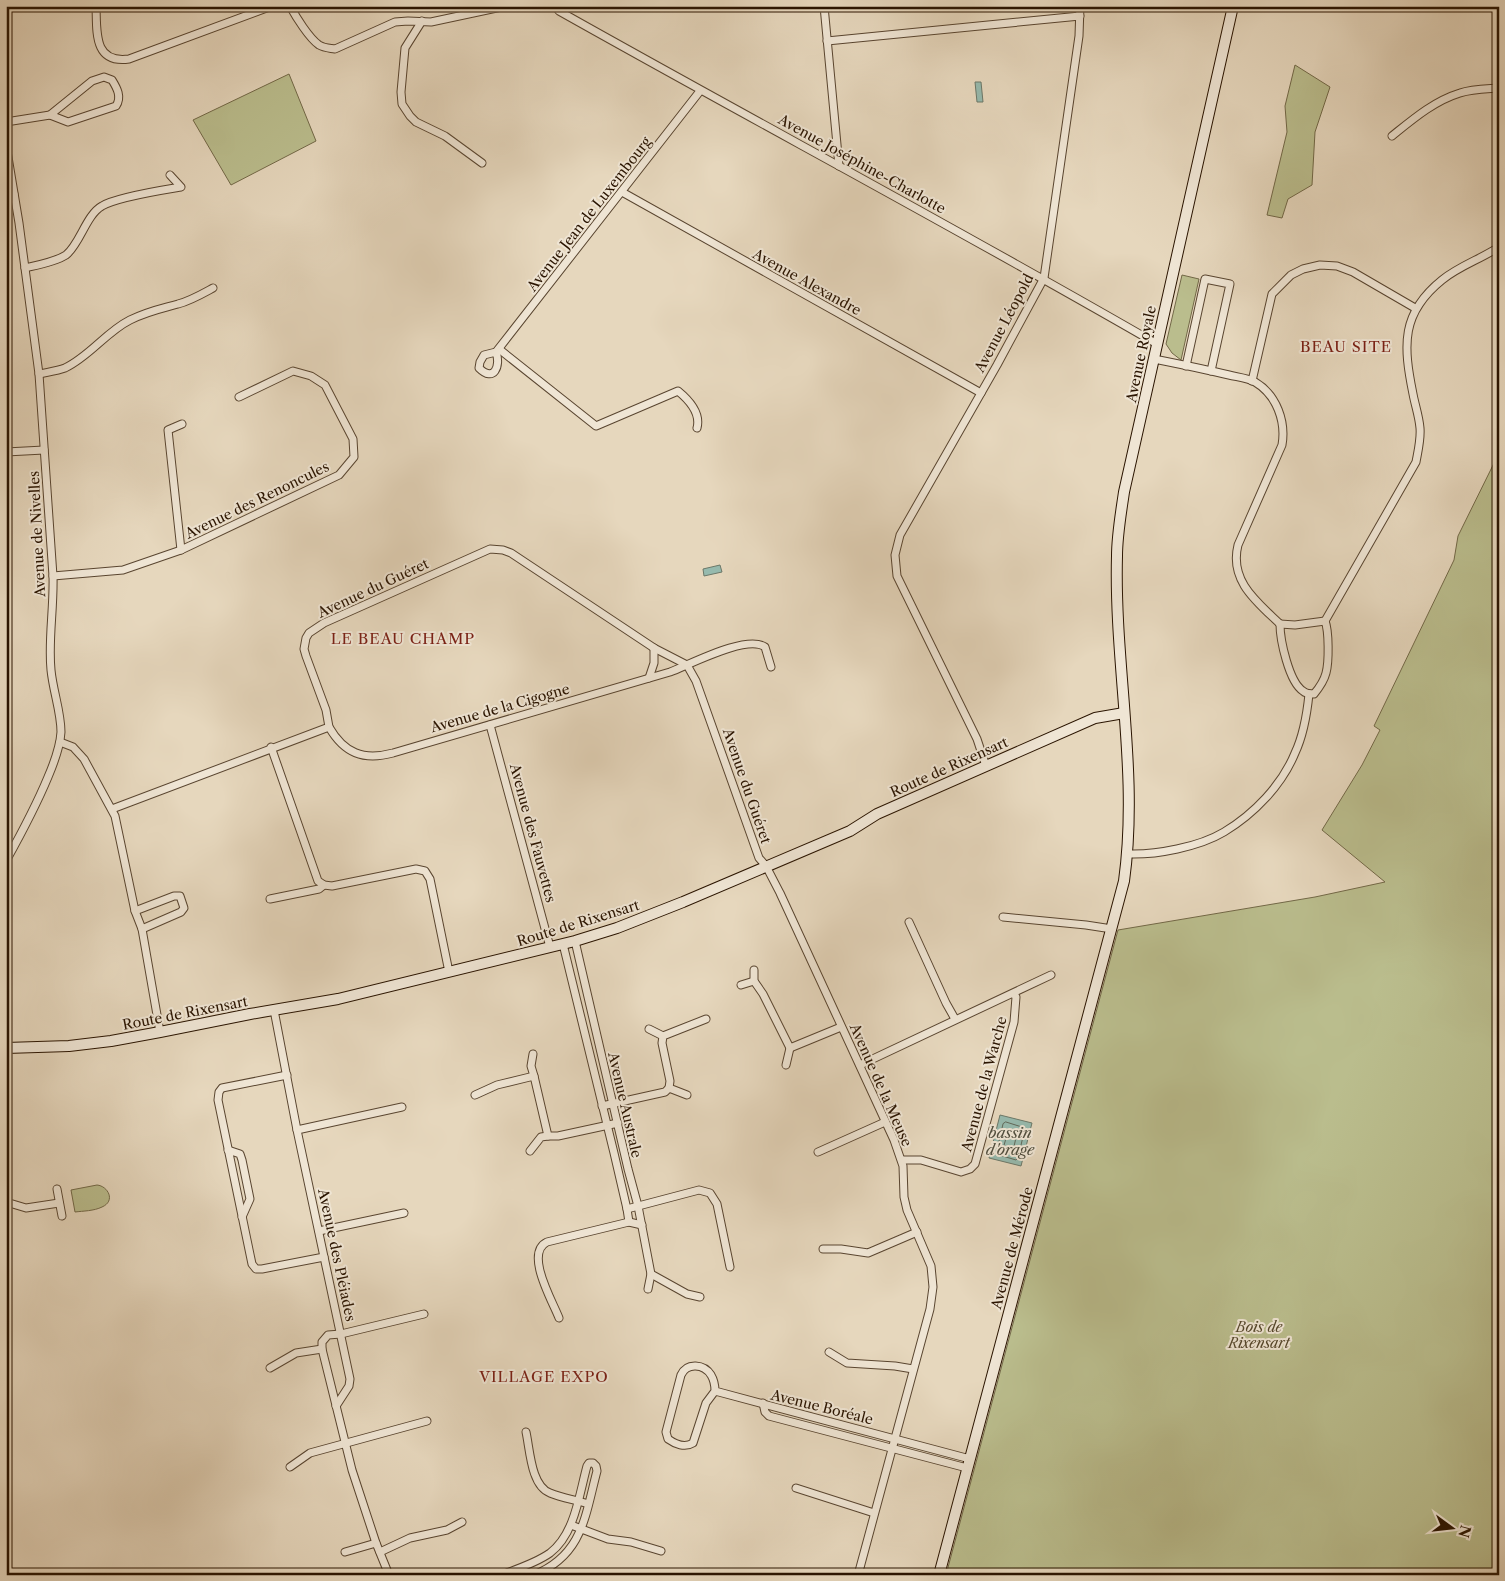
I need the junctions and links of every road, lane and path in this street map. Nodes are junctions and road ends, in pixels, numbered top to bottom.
1 (96, 6) edge
2 (272, 6) edge
3 (290, 6) edge
4 (506, 6) edge
5 (555, 6) edge
6 (824, 6) edge
7 (1080, 6) edge
8 (1233, 6) edge
9 (1080, 16) junction
10 (422, 21) junction
11 (827, 41) junction
12 (1499, 88) edge
13 (700, 90) junction
14 (50, 116) junction
15 (6, 122) edge
16 (1392, 136) dead end
17 (6, 145) edge
18 (482, 163) dead end
19 (839, 166) junction
20 (170, 175) dead end
21 (622, 192) junction
22 (14, 194) junction
23 (6, 197) edge
24 (1499, 247) edge
25 (25, 268) junction
26 (1044, 278) junction
27 (213, 288) dead end
28 (1415, 308) junction
29 (1157, 344) junction
30 (1154, 359) junction
31 (1186, 366) junction
32 (1211, 371) junction
33 (39, 374) junction
34 (1252, 381) junction
35 (981, 393) junction
36 (238, 397) dead end
37 (182, 424) dead end
38 (696, 428) dead end
39 (44, 450) junction
40 (6, 452) edge
41 (180, 550) junction
42 (53, 576) junction
43 (1325, 621) junction
44 (1280, 624) junction
45 (654, 648) junction
46 (687, 665) junction
47 (771, 667) dead end
48 (648, 678) junction
49 (1309, 694) junction
50 (1124, 713) junction
51 (490, 725) junction
52 (329, 726) junction
53 (60, 742) junction
54 (271, 747) junction
55 (986, 766) junction
56 (112, 809) junction
57 (1128, 854) junction
58 (6, 862) edge
59 (766, 866) junction
60 (324, 885) junction
61 (270, 899) dead end
62 (135, 911) junction
63 (1003, 917) dead end
64 (909, 922) dead end
65 (142, 929) junction
66 (1112, 929) junction
67 (575, 941) junction
68 (563, 944) junction
69 (550, 947) junction
70 (754, 970) dead end
71 (448, 972) junction
72 (1051, 975) dead end
73 (754, 981) junction
74 (741, 985) dead end
75 (1014, 994) junction
76 (274, 1010) junction
77 (706, 1019) dead end
78 (955, 1019) junction
79 (841, 1027) junction
80 (649, 1030) dead end
81 (160, 1032) junction
82 (663, 1036) junction
83 (6, 1048) edge
84 (790, 1048) junction
85 (533, 1054) dead end
86 (786, 1065) dead end
87 (860, 1065) junction
88 (287, 1074) junction
89 (534, 1076) junction
90 (669, 1088) junction
91 (475, 1095) dead end
92 (687, 1095) dead end
93 (614, 1104) junction
94 (402, 1106) dead end
95 (602, 1106) junction
96 (885, 1122) junction
97 (618, 1123) junction
98 (606, 1125) junction
99 (297, 1130) junction
100 (548, 1136) junction
101 (228, 1150) junction
102 (530, 1151) dead end
103 (818, 1152) dead end
104 (902, 1160) junction
105 (57, 1190) dead end
106 (6, 1202) edge
107 (59, 1203) junction
108 (638, 1206) junction
109 (627, 1209) junction
110 (404, 1213) dead end
111 (62, 1216) dead end
112 (242, 1217) junction
113 (629, 1222) junction
114 (642, 1225) junction
115 (319, 1231) junction
116 (916, 1232) junction
117 (823, 1249) dead end
118 (324, 1257) junction
119 (730, 1267) dead end
120 (651, 1274) junction
121 (648, 1289) dead end
122 (700, 1297) dead end
123 (424, 1314) dead end
124 (559, 1318) dead end
125 (341, 1334) junction
126 (322, 1349) junction
127 (829, 1352) dead end
128 (270, 1368) dead end
129 (913, 1369) junction
130 (716, 1391) junction
131 (762, 1403) junction
132 (336, 1406) junction
133 (427, 1421) dead end
134 (526, 1432) dead end
135 (895, 1439) junction
136 (345, 1444) junction
137 (892, 1449) junction
138 (968, 1464) junction
139 (290, 1467) dead end
140 (796, 1488) dead end
141 (577, 1501) junction
142 (588, 1504) junction
143 (874, 1513) junction
144 (462, 1522) dead end
145 (571, 1525) junction
146 (582, 1529) junction
147 (376, 1543) junction
148 (661, 1551) dead end
149 (345, 1552) dead end
150 (380, 1552) junction
151 (527, 1564) junction
152 (389, 1575) edge
153 (501, 1575) edge
154 (532, 1575) edge
155 (858, 1575) edge
156 (939, 1575) edge

1 - 2 street
3 - 10 street
4 - 10 street
5 - 13 street, Avenue Joséphine-Charlotte
6 - 11 street
7 - 9 street, Avenue Léopold
8 - 29 street, Avenue Royale
9 - 11 street
9 - 26 street, Avenue Léopold
10 - 18 street
11 - 19 street
12 - 16 street
13 - 19 street, Avenue Joséphine-Charlotte
13 - 21 street, Avenue Jean de Luxembourg
14 - 14 street
14 - 15 street
17 - 22 street, Avenue de Nivelles
19 - 26 street, Avenue Joséphine-Charlotte
20 - 25 street
21 - 35 street, Avenue Alexandre
21 - 38 street, Avenue Jean de Luxembourg
22 - 23 street
22 - 25 street, Avenue de Nivelles
24 - 28 street
25 - 33 street, Avenue de Nivelles
26 - 29 street, Avenue Joséphine-Charlotte
26 - 35 street, Avenue Léopold
27 - 33 street
28 - 34 street
28 - 43 street
29 - 30 street, Avenue Royale
30 - 31 street
30 - 50 street, Avenue Royale
31 - 32 street
31 - 32 street
32 - 34 street
33 - 39 street, Avenue de Nivelles
34 - 44 street
35 - 55 street, Avenue Léopold
36 - 41 street, Avenue des Renoncules
37 - 41 street
39 - 40 street
39 - 42 street, Avenue de Nivelles
41 - 42 street, Avenue des Renoncules
42 - 53 street, Avenue de Nivelles
43 - 44 street
43 - 49 street
44 - 49 street
45 - 46 street, Avenue du Guéret
45 - 48 street
45 - 52 street, Avenue du Guéret
46 - 47 street, Avenue de la Cigogne
46 - 48 street, Avenue de la Cigogne
46 - 59 street, Avenue du Guéret
48 - 51 street, Avenue de la Cigogne
49 - 57 street
50 - 55 street, Route de Rixensart
50 - 57 street, Avenue de Mérode
51 - 52 street, Avenue de la Cigogne
51 - 69 street, Avenue des Fauvettes
52 - 54 street
53 - 56 street
53 - 58 street, Avenue de Nivelles
54 - 56 street
54 - 60 street
55 - 59 street, Route de Rixensart
56 - 62 street
57 - 66 street, Avenue de Mérode
59 - 67 street, Route de Rixensart
59 - 79 street, Avenue de la Meuse
60 - 61 street
60 - 71 street
62 - 65 street
62 - 65 street
63 - 66 street
64 - 78 street
65 - 81 street
66 - 138 street, Avenue de Mérode
67 - 68 street, Route de Rixensart
67 - 93 street, Avenue Australe
68 - 69 street, Route de Rixensart
68 - 95 street, Avenue Australe
69 - 71 street, Route de Rixensart
70 - 73 street
71 - 76 street, Route de Rixensart
72 - 75 street, Avenue de la Warche
73 - 74 street
73 - 84 street
75 - 78 street, Avenue de la Warche
75 - 104 street, Avenue de la Warche
76 - 81 street, Route de Rixensart
76 - 88 street, Avenue des Pléiades
77 - 82 street
78 - 87 street, Avenue de la Warche
79 - 84 street
79 - 87 street, Avenue de la Meuse
80 - 82 street
81 - 83 street, Route de Rixensart
82 - 90 street
84 - 86 street
85 - 89 street
87 - 96 street, Avenue de la Meuse
88 - 99 street, Avenue des Pléiades
88 - 101 street
89 - 91 street
89 - 100 street
90 - 92 street
90 - 93 street
93 - 95 street
93 - 97 street, Avenue Australe
94 - 99 street
95 - 98 street, Avenue Australe
96 - 103 street
96 - 104 street, Avenue de la Meuse
97 - 98 street
97 - 108 street, Avenue Australe
98 - 100 street
98 - 109 street, Avenue Australe
99 - 115 street, Avenue des Pléiades
100 - 102 street
101 - 112 street
101 - 112 street
104 - 116 street, Avenue de la Meuse
105 - 107 street
106 - 107 street
107 - 111 street
108 - 109 street
108 - 114 street, Avenue Australe
108 - 119 street
109 - 113 street, Avenue Australe
110 - 115 street
112 - 118 street
113 - 114 street
113 - 124 street
114 - 120 street, Avenue Australe
115 - 118 street, Avenue des Pléiades
116 - 117 street
116 - 129 street, Avenue de la Meuse
118 - 125 street, Avenue des Pléiades
120 - 121 street, Avenue Australe
120 - 122 street
123 - 125 street
125 - 126 street, Avenue des Pléiades
125 - 132 street
126 - 128 street
126 - 132 street
127 - 129 street
129 - 135 street, Avenue de la Meuse
130 - 130 street
130 - 131 street
131 - 135 street, Avenue Boréale
131 - 137 street, Avenue Boréale
132 - 136 street
133 - 136 street
134 - 141 street
135 - 137 street, Avenue de la Meuse
135 - 138 street, Avenue Boréale
136 - 139 street
136 - 147 street
137 - 138 street, Avenue Boréale
137 - 143 street, Avenue de la Meuse
138 - 156 street, Avenue de Mérode
140 - 143 street
141 - 142 street
141 - 142 street
141 - 145 street
142 - 146 street
143 - 155 street, Avenue de la Meuse
144 - 150 street
145 - 146 street
145 - 151 street
146 - 148 street
146 - 154 street
147 - 149 street
147 - 150 street
150 - 152 street
151 - 153 street
151 - 154 street

